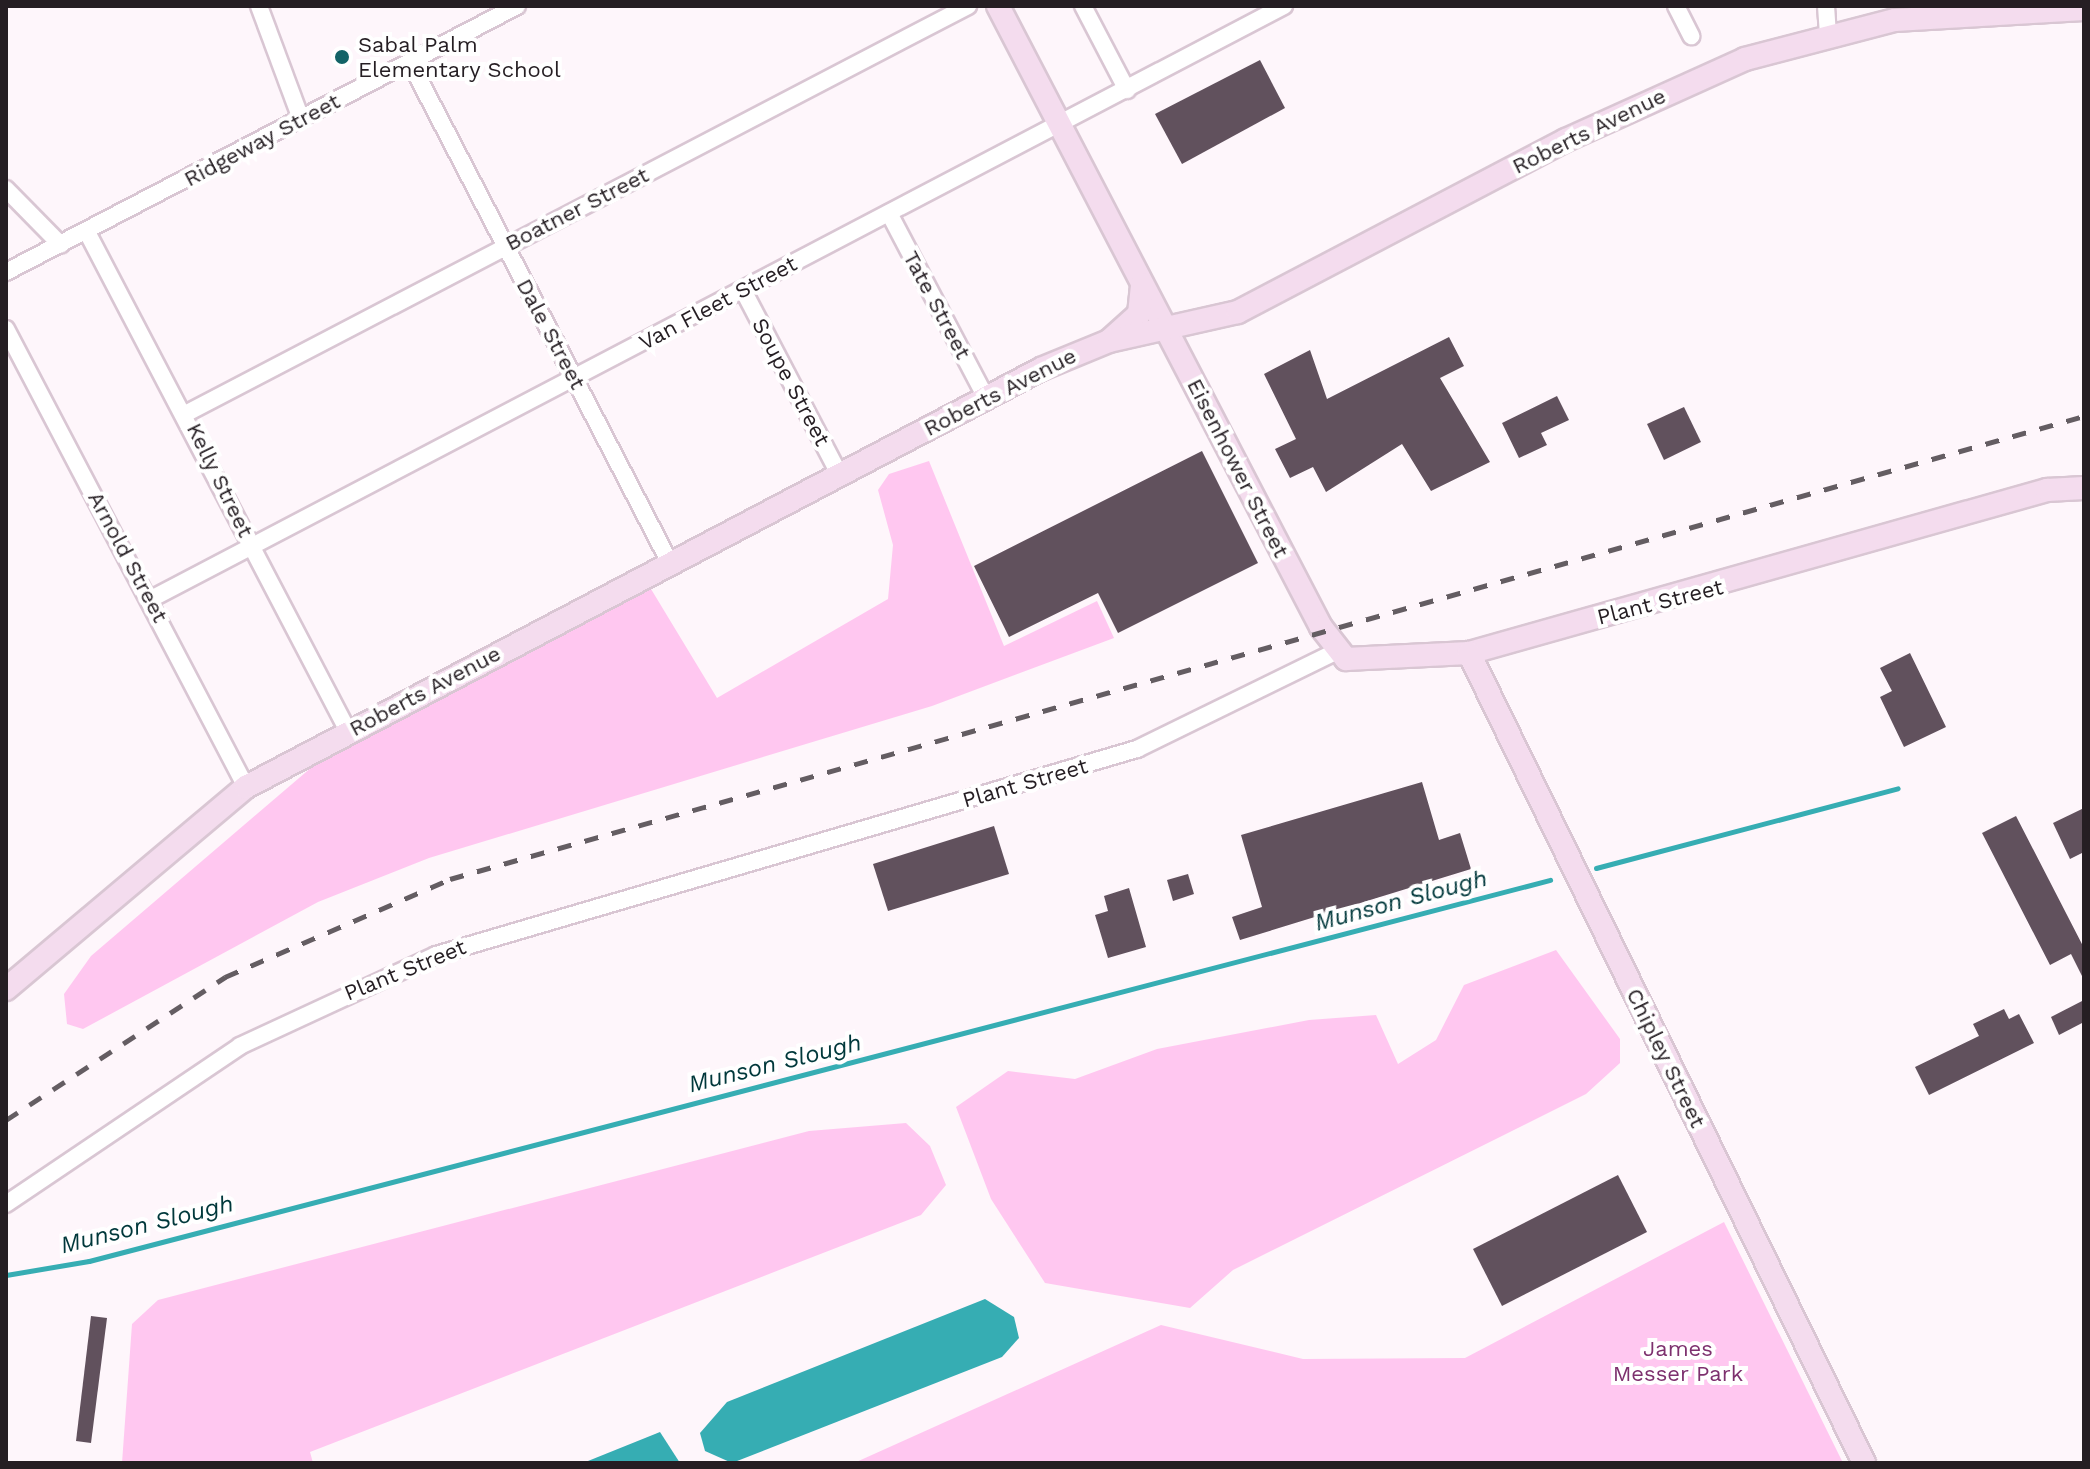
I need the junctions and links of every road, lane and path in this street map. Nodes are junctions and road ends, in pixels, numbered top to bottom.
1 (259, 6) edge
2 (517, 6) edge
3 (968, 6) edge
4 (998, 6) edge
5 (1083, 6) edge
6 (1284, 6) edge
7 (1676, 6) edge
8 (1826, 6) edge
9 (2084, 9) edge
10 (1828, 35) junction
11 (1691, 36) dead end
12 (410, 62) junction
13 (1127, 90) junction
14 (301, 119) junction
15 (1058, 124) junction
16 (6, 189) edge
17 (889, 213) junction
18 (87, 232) junction
19 (61, 245) junction
20 (505, 247) junction
21 (6, 272) edge
22 (1142, 283) junction
23 (743, 290) junction
24 (6, 329) edge
25 (1167, 331) junction
26 (1109, 341) junction
27 (574, 379) junction
28 (986, 398) junction
29 (187, 413) junction
30 (839, 474) junction
31 (2084, 488) edge
32 (252, 546) junction
33 (670, 563) junction
34 (151, 599) junction
35 (1335, 652) junction
36 (1469, 653) junction
37 (348, 731) junction
38 (246, 787) junction
39 (6, 989) edge
40 (6, 1204) edge
41 (1864, 1463) edge

1 - 14 street
2 - 12 street, Ridgeway Street
3 - 20 street, Boatner Street
4 - 15 street, Eisenhower Street
5 - 13 street
6 - 13 street, Van Fleet Street
7 - 11 street
8 - 10 street
9 - 10 street, Roberts Avenue
10 - 25 street, Roberts Avenue
12 - 14 street, Ridgeway Street
12 - 20 street, Dale Street
13 - 15 street, Van Fleet Street
14 - 18 street, Ridgeway Street
15 - 17 street, Van Fleet Street
15 - 22 street, Eisenhower Street
16 - 19 street
17 - 23 street, Van Fleet Street
17 - 28 street, Tate Street
18 - 19 street, Ridgeway Street
18 - 29 street, Kelly Street
19 - 21 street, Ridgeway Street
20 - 27 street, Dale Street
20 - 29 street, Boatner Street
22 - 25 street, Eisenhower Street
22 - 26 street
23 - 27 street, Van Fleet Street
23 - 30 street, Soupe Street
24 - 34 street, Arnold Street
25 - 26 street, Roberts Avenue
25 - 35 street, Eisenhower Street
26 - 28 street, Roberts Avenue
27 - 32 street, Van Fleet Street
27 - 33 street, Dale Street
28 - 30 street, Roberts Avenue
29 - 32 street, Kelly Street
30 - 33 street, Roberts Avenue
31 - 36 street, Plant Street
32 - 34 street, Van Fleet Street
32 - 37 street, Kelly Street
33 - 37 street, Roberts Avenue
34 - 38 street, Arnold Street
35 - 36 street, Plant Street
35 - 40 street, Plant Street
36 - 41 street, Chipley Street
37 - 38 street, Roberts Avenue
38 - 39 street, Roberts Avenue

